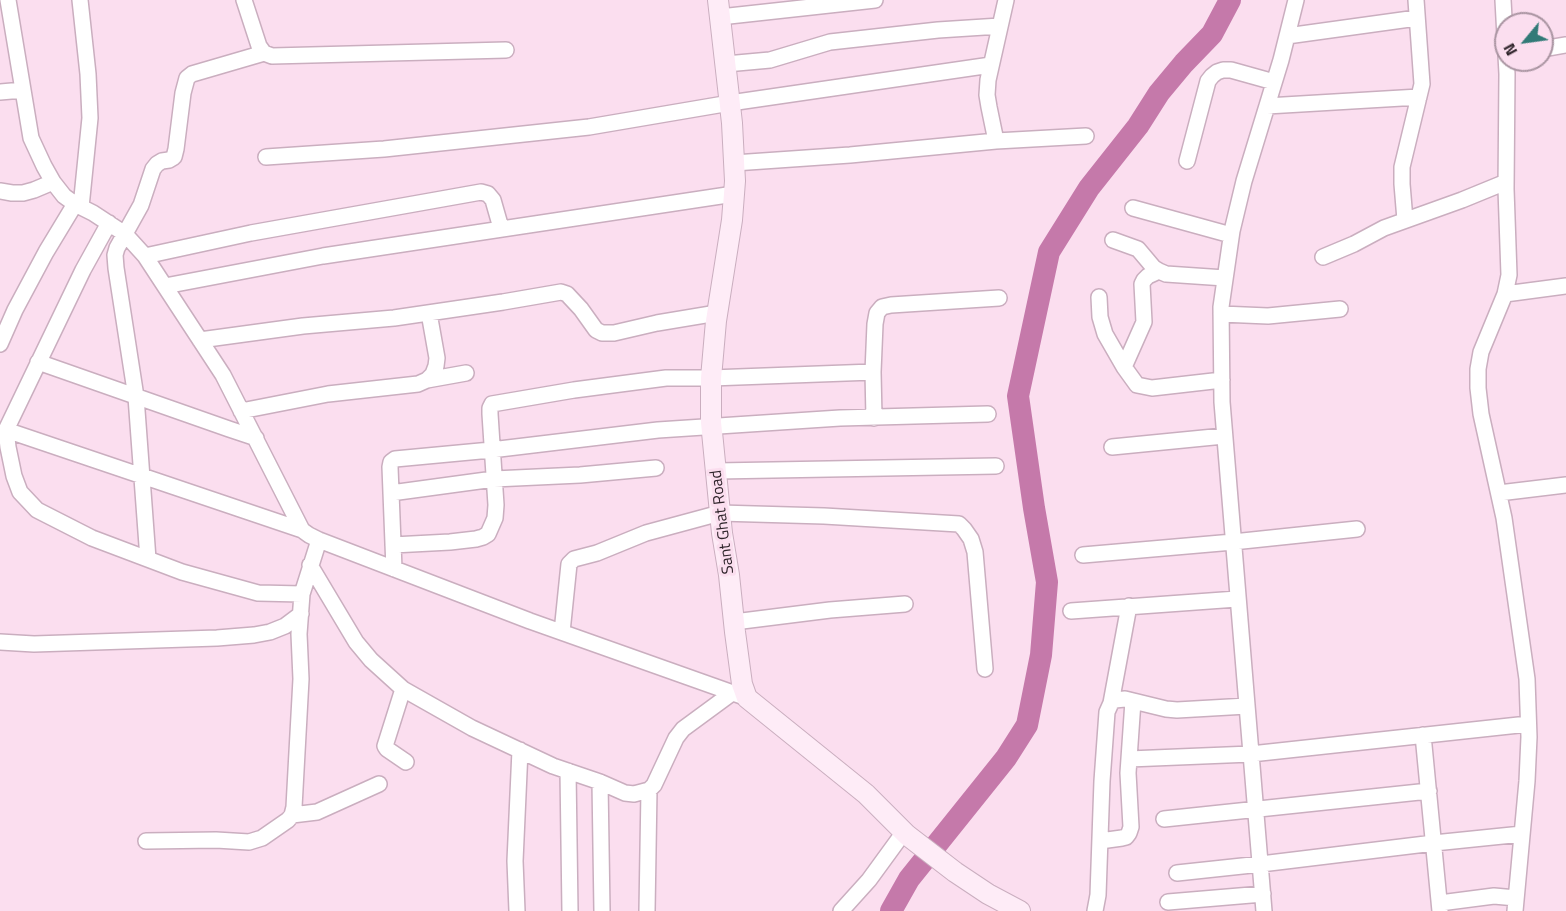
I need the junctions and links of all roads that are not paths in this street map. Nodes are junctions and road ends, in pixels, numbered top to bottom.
1 (8, 0) edge
2 (80, 0) edge
3 (244, 0) edge
4 (875, 0) edge
5 (1006, 0) edge
6 (1296, 0) edge
7 (1416, 0) edge
8 (803, 4) edge
9 (719, 9) edge
10 (1417, 18) junction
11 (1000, 26) junction
12 (1287, 36) junction
13 (506, 50) dead end
14 (264, 53) junction
15 (726, 64) junction
16 (992, 65) junction
17 (1506, 72) edge
18 (1274, 82) junction
19 (23, 90) junction
20 (0, 92) edge
21 (1419, 97) junction
22 (730, 103) junction
23 (1267, 106) junction
24 (1086, 136) dead end
25 (996, 141) junction
26 (266, 157) dead end
27 (1187, 161) dead end
28 (734, 163) junction
29 (53, 182) junction
30 (1506, 182) junction
31 (0, 191) edge
32 (734, 194) junction
33 (78, 206) junction
34 (1133, 208) dead end
35 (1406, 220) junction
36 (109, 223) junction
37 (501, 228) junction
38 (125, 234) junction
39 (1231, 235) junction
40 (1113, 240) dead end
41 (145, 256) junction
42 (1323, 257) dead end
43 (1159, 271) junction
44 (1225, 278) junction
45 (165, 286) junction
46 (1566, 286) edge
47 (1505, 294) junction
48 (1099, 297) dead end
49 (999, 298) dead end
50 (1340, 309) dead end
51 (429, 313) junction
52 (717, 314) junction
53 (1221, 314) junction
54 (200, 340) junction
55 (0, 344) edge
56 (38, 362) junction
57 (1124, 367) junction
58 (873, 372) junction
59 (466, 373) dead end
60 (711, 378) junction
61 (427, 380) junction
62 (1222, 380) junction
63 (136, 397) junction
64 (241, 411) junction
65 (988, 414) dead end
66 (874, 418) junction
67 (711, 426) junction
68 (6, 430) junction
69 (1224, 436) junction
70 (256, 438) junction
71 (1112, 447) dead end
72 (4, 448) edge
73 (491, 450) junction
74 (996, 466) dead end
75 (656, 468) dead end
76 (717, 471) junction
77 (143, 476) junction
78 (494, 479) junction
79 (1566, 485) edge
80 (391, 493) junction
81 (1499, 494) junction
82 (720, 513) junction
83 (1357, 529) dead end
84 (302, 530) junction
85 (319, 540) junction
86 (1233, 542) junction
87 (393, 545) junction
88 (1083, 555) dead end
89 (148, 560) junction
90 (310, 565) junction
91 (394, 569) junction
92 (302, 594) junction
93 (1237, 599) junction
94 (905, 604) dead end
95 (1129, 606) junction
96 (1071, 611) dead end
97 (301, 614) junction
98 (734, 622) junction
99 (562, 632) junction
100 (0, 642) edge
101 (985, 669) dead end
102 (403, 689) junction
103 (739, 696) junction
104 (1133, 701) junction
105 (1111, 703) junction
106 (1246, 706) junction
107 (1528, 724) junction
108 (1424, 735) junction
109 (520, 750) junction
110 (1251, 754) junction
111 (1130, 759) junction
112 (406, 762) dead end
113 (568, 771) junction
114 (600, 782) junction
115 (379, 784) dead end
116 (649, 790) junction
117 (1429, 791) junction
118 (1256, 809) junction
119 (292, 815) junction
120 (1164, 819) dead end
121 (905, 833) junction
122 (1522, 834) junction
123 (146, 841) dead end
124 (1100, 841) junction
125 (1434, 843) junction
126 (1261, 864) junction
127 (1177, 873) dead end
128 (1263, 894) junction
129 (1168, 903) dead end
130 (1515, 905) edge
131 (1440, 907) edge
132 (517, 911) edge
133 (570, 911) edge
134 (602, 911) edge
135 (647, 911) edge
136 (841, 911) edge
137 (1020, 911) edge
138 (1095, 911) edge
139 (1264, 911) edge

1 - 19 street
2 - 33 street
3 - 14 street
4 - 8 street
5 - 11 street
6 - 12 street
7 - 10 street
8 - 9 street
9 - 15 street, Sant Ghat Road
10 - 12 street
10 - 21 street
11 - 15 street
11 - 16 street
12 - 18 street
13 - 14 street
14 - 38 street
15 - 22 street, Sant Ghat Road
16 - 22 street
16 - 25 street
17 - 30 street
18 - 23 street
18 - 27 street
19 - 20 street
19 - 29 street
21 - 23 street
21 - 35 street
22 - 26 street
22 - 28 street, Sant Ghat Road
23 - 39 street
24 - 25 street
25 - 28 street
28 - 32 street, Sant Ghat Road
29 - 31 street
29 - 33 street
30 - 35 street
30 - 47 street
32 - 37 street
32 - 52 street, Sant Ghat Road
33 - 36 street
33 - 55 street
34 - 39 street
35 - 42 street
36 - 38 street
36 - 56 street
37 - 41 street
37 - 45 street
38 - 41 street
38 - 63 street
39 - 44 street
40 - 43 street
41 - 45 street
43 - 44 street
43 - 57 street
44 - 53 street
45 - 54 street
46 - 47 street
47 - 81 street
48 - 57 street
49 - 58 street
50 - 53 street
51 - 52 street
51 - 54 street
51 - 61 street
52 - 60 street, Sant Ghat Road
53 - 62 street
54 - 64 street
56 - 63 street
56 - 68 street
57 - 62 street
58 - 60 street
58 - 66 street
59 - 61 street
60 - 67 street, Sant Ghat Road
60 - 73 street
61 - 64 street
62 - 69 street
63 - 70 street
63 - 77 street
64 - 70 street
65 - 66 street
66 - 67 street
67 - 73 street
67 - 76 street, Sant Ghat Road
68 - 72 street
68 - 77 street
69 - 71 street
69 - 86 street
70 - 84 street
72 - 89 street
73 - 78 street
73 - 80 street
74 - 76 street
75 - 78 street
76 - 82 street, Sant Ghat Road
77 - 84 street
77 - 89 street
78 - 80 street
78 - 87 street
79 - 81 street
80 - 87 street
81 - 107 street
82 - 98 street, Sant Ghat Road
82 - 99 street
82 - 101 street
83 - 86 street
84 - 85 street
85 - 90 street
85 - 91 street
86 - 88 street
86 - 93 street
87 - 91 street
89 - 92 street
90 - 92 street
90 - 102 street
91 - 99 street
92 - 97 street
93 - 95 street
93 - 106 street
94 - 98 street
95 - 96 street
95 - 105 street
97 - 100 street
97 - 119 street
98 - 103 street, Sant Ghat Road
99 - 103 street
102 - 109 street
102 - 112 street
103 - 116 street
103 - 121 street
104 - 105 street
104 - 106 street
104 - 111 street
105 - 124 street
106 - 110 street
107 - 108 street
107 - 122 street
108 - 110 street
108 - 117 street
109 - 113 street
109 - 132 street
110 - 111 street
110 - 118 street
111 - 124 street
113 - 114 street
113 - 133 street
114 - 116 street
114 - 134 street
115 - 119 street
116 - 135 street
117 - 118 street
117 - 125 street
118 - 120 street
118 - 126 street
119 - 123 street
121 - 136 street
121 - 137 street
122 - 125 street
122 - 130 street
124 - 138 street
125 - 126 street
125 - 131 street
126 - 127 street
126 - 128 street
128 - 129 street
128 - 139 street
130 - 131 street

